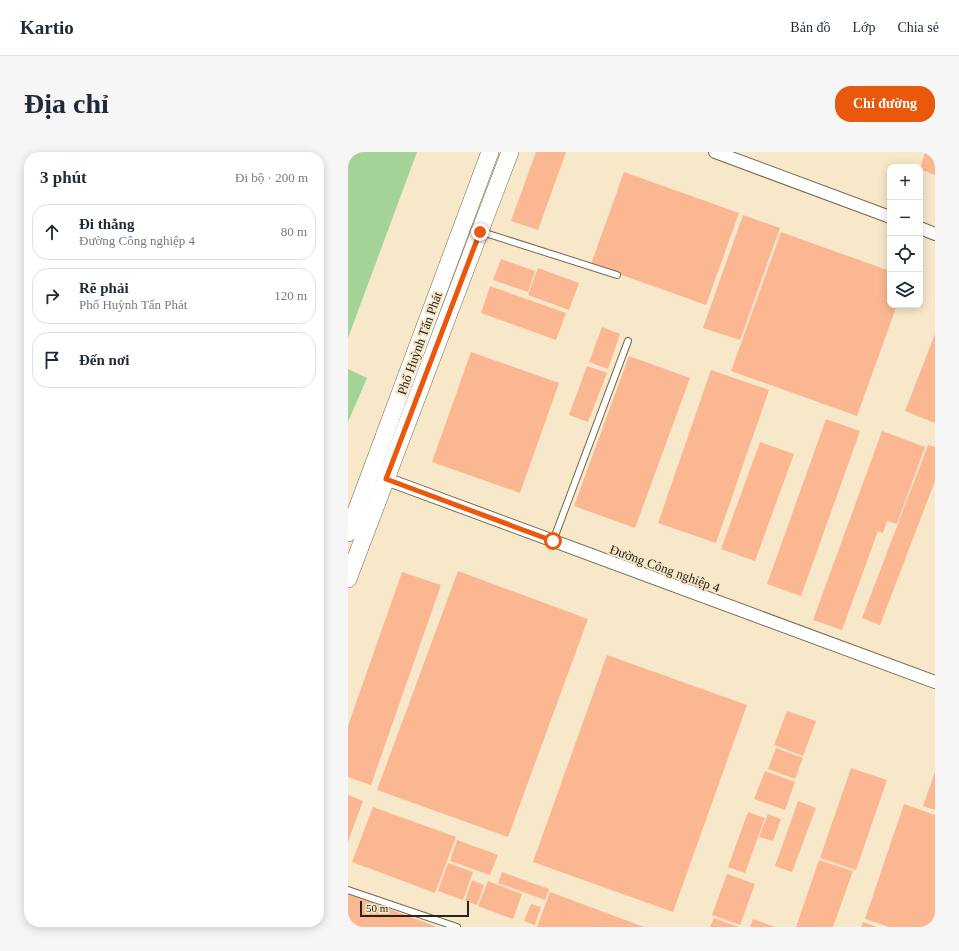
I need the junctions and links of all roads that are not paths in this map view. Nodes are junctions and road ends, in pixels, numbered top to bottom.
1 (490, 152) edge
2 (510, 152) edge
3 (715, 152) edge
4 (887, 216) edge
5 (463, 226) junction
6 (923, 229) edge
7 (480, 232) junction
8 (935, 234) edge
9 (618, 275) dead end
10 (628, 341) dead end
11 (378, 476) junction
12 (348, 533) edge
13 (553, 541) junction
14 (348, 579) edge
15 (935, 682) edge
16 (348, 890) edge
17 (457, 927) edge

1 - 5 street, Phố Huỳnh Tấn Phát
2 - 7 street, Phố Huỳnh Tấn Phát
3 - 4 street
5 - 7 street
5 - 11 street, Phố Huỳnh Tấn Phát
6 - 8 street
7 - 9 lane
7 - 11 street, Phố Huỳnh Tấn Phát
10 - 13 lane
11 - 12 street, Phố Huỳnh Tấn Phát
11 - 13 street, Đường Công nghiệp 4
11 - 14 street, Phố Huỳnh Tấn Phát
13 - 15 street, Đường Công nghiệp 4
16 - 17 lane

